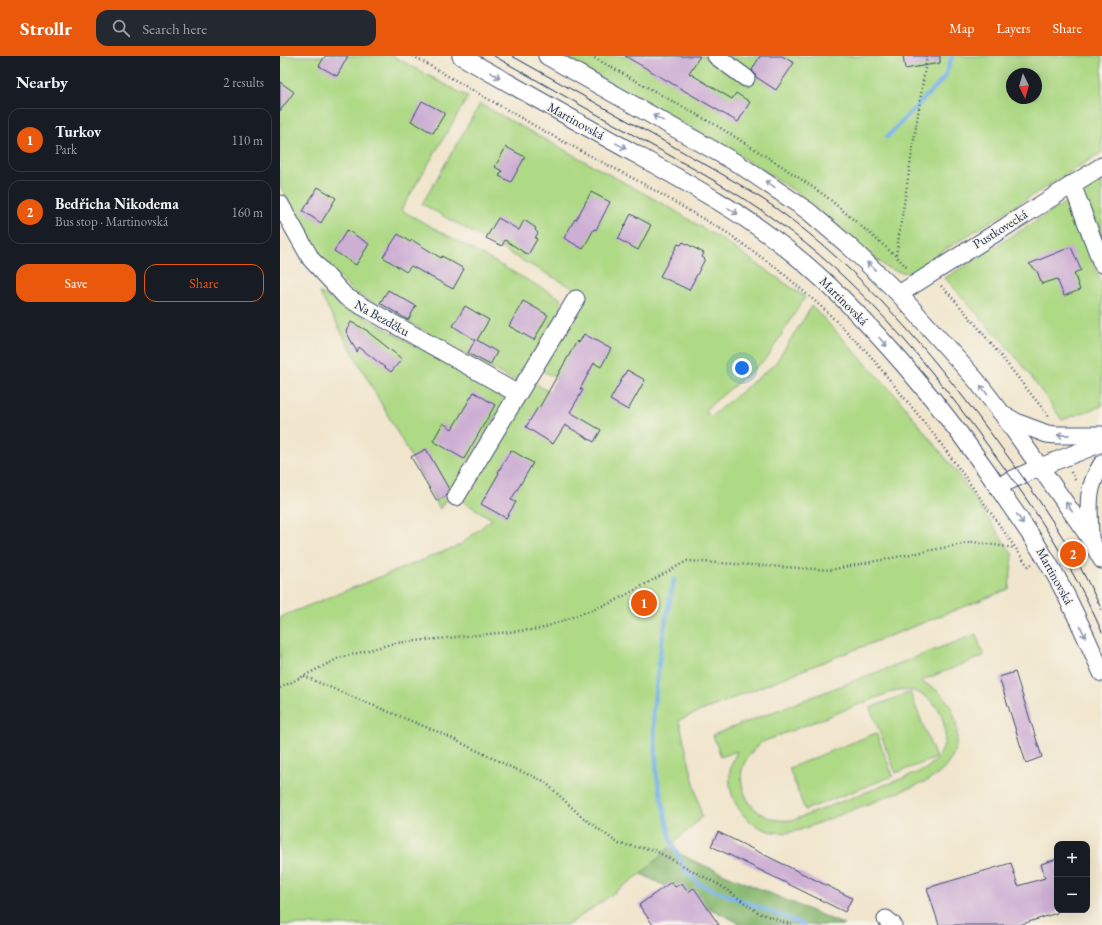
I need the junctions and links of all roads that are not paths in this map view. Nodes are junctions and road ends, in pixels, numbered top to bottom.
1 (461, 56) edge
2 (547, 56) edge
3 (716, 56) edge
4 (746, 78) dead end
5 (1102, 166) edge
6 (1072, 184) junction
7 (280, 204) edge
8 (1102, 264) edge
9 (899, 294) junction
10 (576, 298) dead end
11 (518, 394) junction
12 (1003, 415) junction
13 (1102, 435) edge
14 (1102, 443) edge
15 (1102, 464) edge
16 (1040, 467) junction
17 (998, 486) junction
18 (456, 497) dead end
19 (1090, 540) junction
20 (1102, 560) edge
21 (1102, 673) edge

1 -> 17 street, Martinovská
9 -> 2 street
3 - 4 street
5 - 6 street, Pustkovecká
6 - 8 street
6 - 9 street, Pustkovecká
7 - 11 street, Na Bezděku
12 -> 9 street
10 - 11 street
11 - 18 street
13 -> 12 street
12 - 16 street
14 - 16 street
15 - 19 street
16 - 17 street
19 -> 16 street
17 -> 21 street, Martinovská
19 - 20 street

